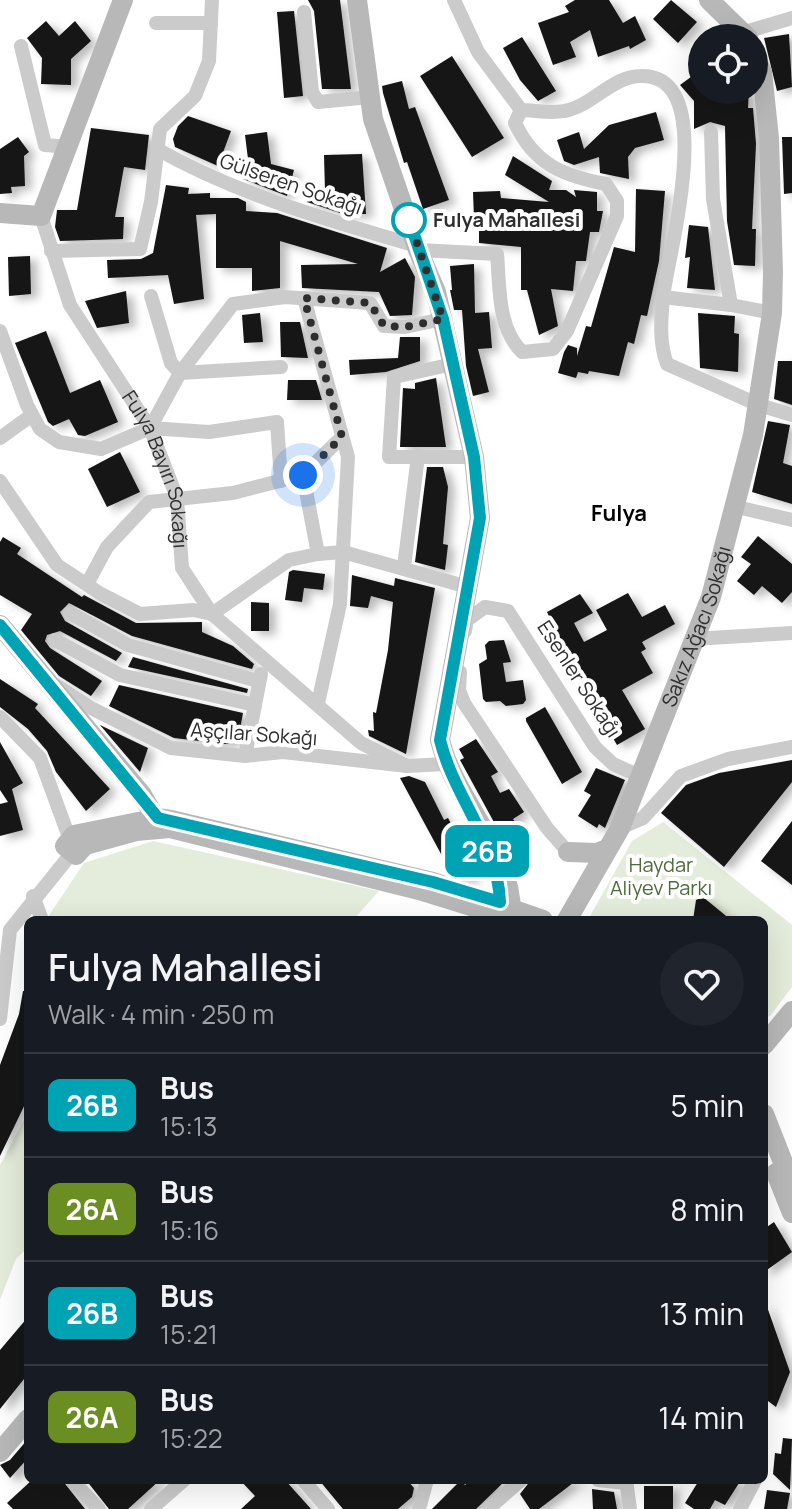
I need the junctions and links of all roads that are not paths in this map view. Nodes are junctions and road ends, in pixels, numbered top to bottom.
1 (123, 0) edge
2 (212, 0) edge
3 (357, 0) edge
4 (454, 0) edge
5 (712, 1) edge
6 (304, 12) dead end
7 (792, 18) edge
8 (156, 23) dead end
9 (211, 23) junction
10 (735, 24) edge
11 (768, 27) edge
12 (21, 46) dead end
13 (370, 97) junction
14 (765, 104) edge
15 (521, 110) junction
16 (711, 132) dead end
17 (70, 147) junction
18 (157, 149) junction
19 (0, 213) edge
20 (41, 216) junction
21 (418, 248) junction
22 (51, 251) junction
23 (151, 296) dead end
24 (663, 297) junction
25 (304, 298) junction
26 (731, 305) junction
27 (772, 313) junction
28 (443, 319) junction
29 (0, 331) edge
30 (453, 364) junction
31 (281, 367) dead end
32 (180, 373) junction
33 (759, 405) junction
34 (32, 415) junction
35 (792, 415) edge
36 (150, 428) junction
37 (342, 437) junction
38 (0, 438) edge
39 (418, 456) junction
40 (474, 457) junction
41 (303, 475) junction
42 (0, 481) edge
43 (281, 481) junction
44 (177, 498) junction
45 (737, 507) junction
46 (792, 520) edge
47 (343, 552) junction
48 (318, 554) junction
49 (404, 567) junction
50 (87, 584) junction
51 (468, 587) junction
52 (70, 613) dead end
53 (212, 614) junction
54 (0, 625) edge
55 (792, 633) edge
56 (693, 639) junction
57 (55, 640) dead end
58 (264, 663) junction
59 (35, 666) junction
60 (258, 681) junction
61 (453, 690) junction
62 (318, 703) junction
63 (255, 705) junction
64 (0, 717) edge
65 (792, 747) edge
66 (245, 756) junction
67 (446, 764) junction
68 (407, 766) junction
69 (642, 777) junction
70 (159, 822) junction
71 (620, 828) junction
72 (75, 843) junction
73 (607, 849) junction
74 (568, 852) junction
75 (584, 885) junction
76 (33, 896) junction
77 (509, 913) edge
78 (40, 916) edge
79 (569, 916) edge
80 (5, 930) edge
81 (792, 1011) edge
82 (1, 1012) edge
83 (771, 1030) edge
84 (768, 1124) edge
85 (768, 1154) edge
86 (792, 1185) edge
87 (792, 1213) edge
88 (24, 1428) edge
89 (0, 1452) edge
90 (76, 1484) edge
91 (179, 1484) edge
92 (306, 1484) edge
93 (426, 1484) edge
94 (516, 1484) edge
95 (626, 1484) edge
96 (753, 1484) edge
97 (99, 1509) edge
98 (151, 1509) edge
99 (328, 1509) edge
100 (419, 1509) edge
101 (488, 1509) edge
102 (630, 1509) edge
103 (740, 1509) edge

1 - 17 street
2 - 9 street
3 - 13 street
4 - 15 street
5 - 10 street
6 - 13 street
7 - 11 street
8 - 9 street
9 - 18 street
12 - 17 street
13 - 21 street
14 - 27 street, Sakız Ağacı Sokağı
15 - 21 street, Gülseren Sokağı
15 - 24 street
16 - 26 street
17 - 20 street
18 - 21 street, Gülseren Sokağı
18 - 22 street
19 - 20 street
20 - 22 street, Fulya Bayırı Sokağı
21 - 28 street
22 - 36 street, Fulya Bayırı Sokağı
23 - 32 street
24 - 26 street
24 - 33 street
25 - 28 street
25 - 32 street
25 - 37 street
26 - 27 street
27 - 33 street, Sakız Ağacı Sokağı
28 - 30 street
29 - 34 street
30 - 39 street
30 - 40 street
31 - 32 street
32 - 36 street
33 - 35 street
33 - 45 street, Sakız Ağacı Sokağı
34 - 36 street
34 - 38 street
36 - 43 street
36 - 44 street, Fulya Bayırı Sokağı
37 - 41 street
37 - 47 street
39 - 40 street
39 - 49 street
40 - 51 street
41 - 43 street
41 - 48 street
42 - 50 street
43 - 44 street
44 - 50 street
44 - 53 street, Fulya Bayırı Sokağı
45 - 46 street
45 - 56 street, Sakız Ağacı Sokağı
47 - 48 street
47 - 49 street
47 - 62 street
48 - 53 street
49 - 51 street
50 - 53 street
51 - 61 street
52 - 60 street
53 - 58 street, Fulya Bayırı Sokağı
54 - 59 street
55 - 56 street
56 - 69 street, Sakız Ağacı Sokağı
57 - 63 street
58 - 60 street
58 - 62 street, Fulya Bayırı Sokağı
59 - 66 street, Aşçılar Sokağı
59 - 70 street
60 - 63 street
61 - 67 street
61 - 69 street, Esenler Sokağı
61 - 74 street
62 - 68 street, Fulya Bayırı Sokağı
63 - 66 street
64 - 72 street
65 - 71 street
66 - 68 street, Aşçılar Sokağı
67 - 68 street, Aşçılar Sokağı
67 - 77 street
69 - 71 street, Sakız Ağacı Sokağı
70 - 72 street
70 - 77 street
71 - 73 street, Sakız Ağacı Sokağı
72 - 76 street
73 - 74 street
73 - 75 street, Sakız Ağacı Sokağı
74 - 75 street
75 - 79 street, Sakız Ağacı Sokağı
76 - 78 street
76 - 80 street
80 - 82 street
81 - 83 street
84 - 86 street
85 - 87 street
88 - 89 street
90 - 97 street
91 - 98 street
92 - 99 street
93 - 100 street
94 - 101 street
95 - 102 street
96 - 103 street

